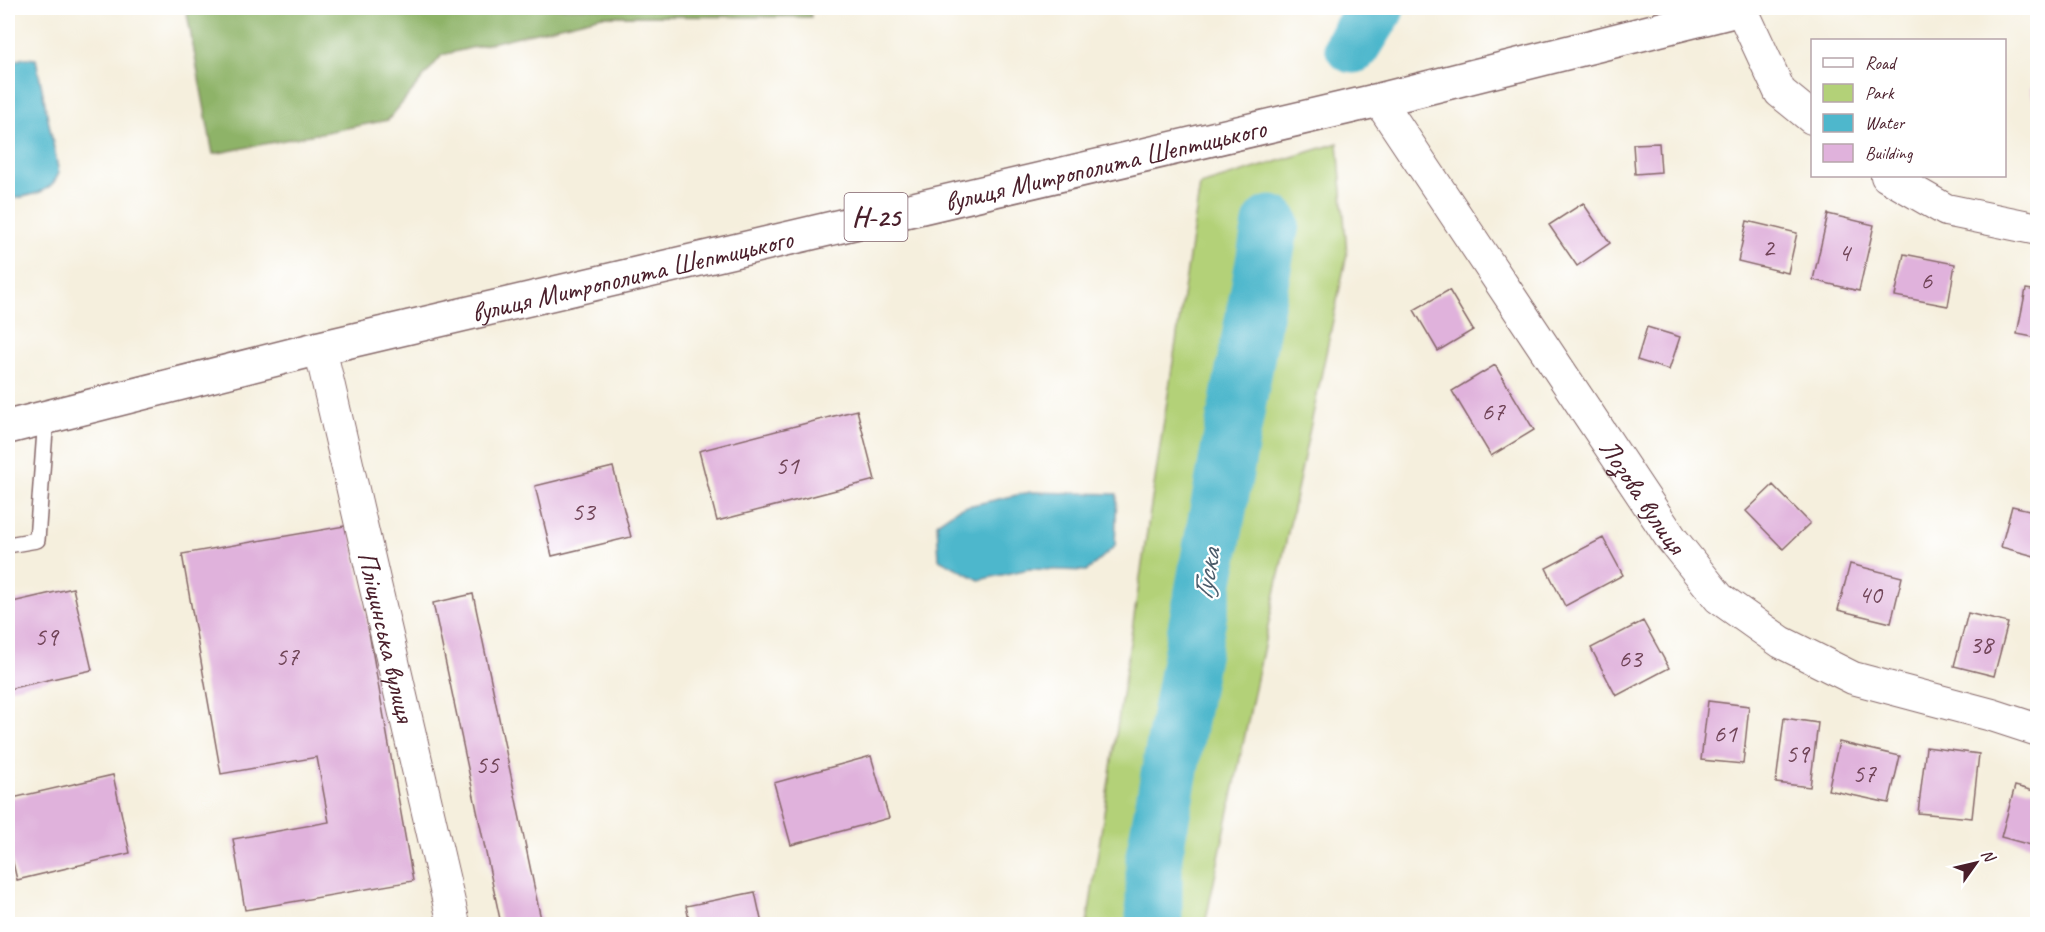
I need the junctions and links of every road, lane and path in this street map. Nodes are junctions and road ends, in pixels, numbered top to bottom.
1 (1743, 8) edge
2 (1379, 100) junction
3 (1811, 117) edge
4 (1889, 177) edge
5 (2037, 229) edge
6 (320, 348) junction
7 (46, 417) junction
8 (8, 427) edge
9 (8, 546) edge
10 (2037, 730) edge
11 (454, 924) edge

1 - 2 main road, вулиця Митрополита Шептицького / Н-25
1 - 3 street
2 - 6 main road, вулиця Митрополита Шептицького / Н-25
2 - 10 street, Лозова вулиця
4 - 5 street
6 - 7 main road, вулиця Митрополита Шептицького / Н-25
6 - 11 street, Пліщинська вулиця
7 - 8 main road, вулиця Митрополита Шептицького / Н-25
7 - 9 lane

